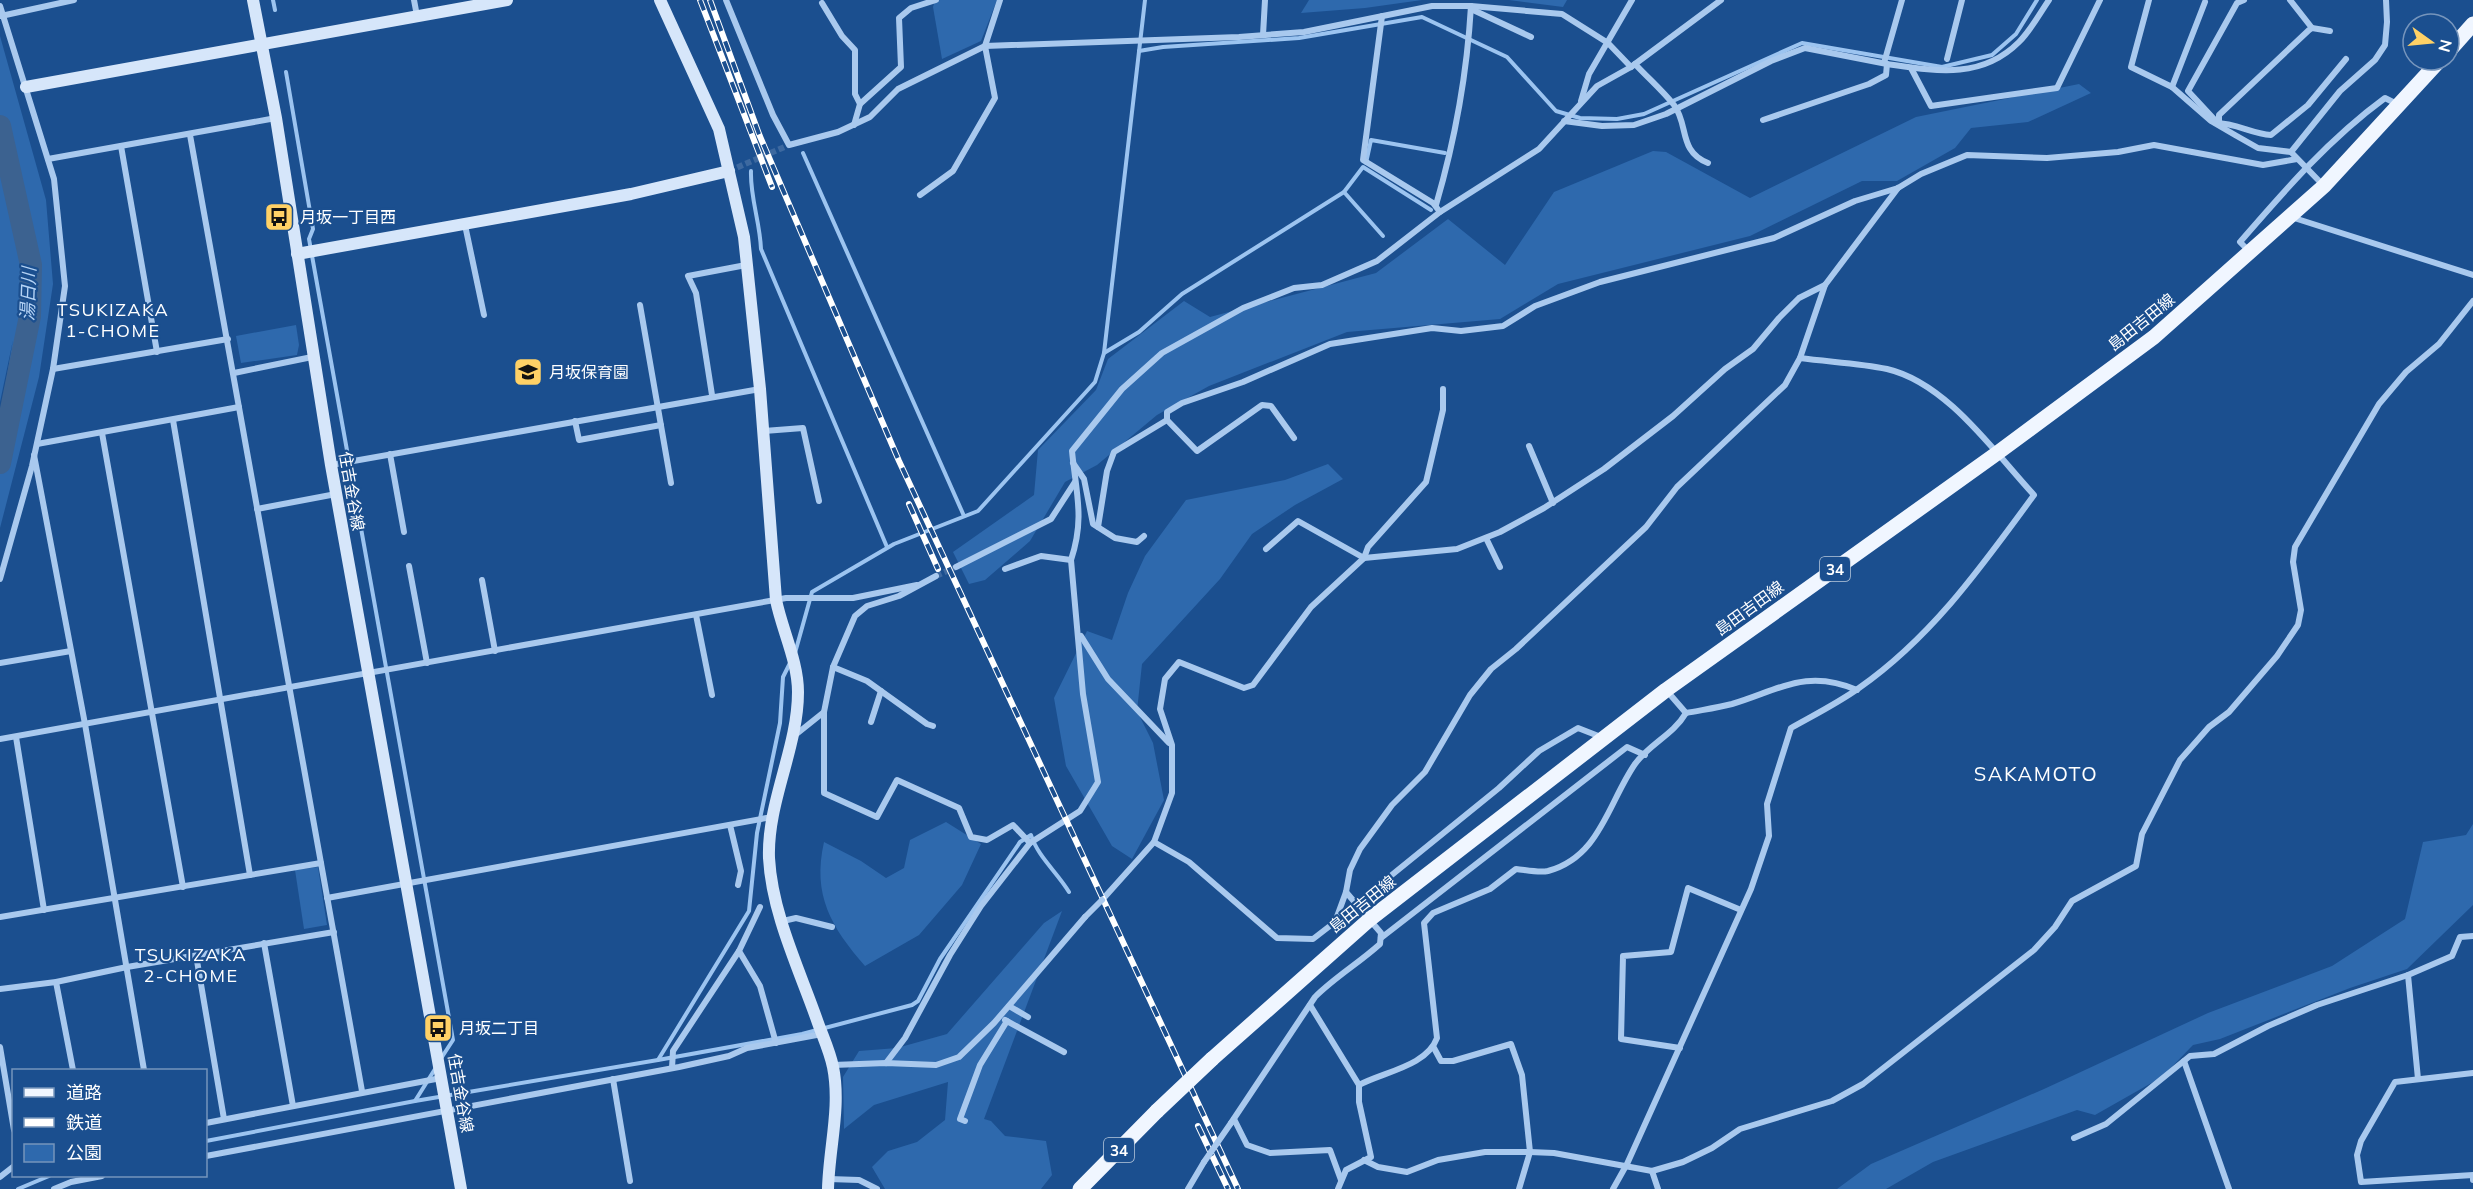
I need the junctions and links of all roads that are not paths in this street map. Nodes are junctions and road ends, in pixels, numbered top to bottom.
1 (74, 0) edge
2 (254, 0) edge
3 (414, 0) edge
4 (507, 0) edge
5 (660, 0) edge
6 (726, 0) edge
7 (936, 0) edge
8 (1000, 0) edge
9 (1265, 0) edge
10 (1632, 0) edge
11 (1721, 0) edge
12 (1902, 0) edge
13 (1962, 0) edge
14 (2049, 0) edge
15 (2100, 0) edge
16 (2149, 0) edge
17 (2244, 0) edge
18 (2290, 0) edge
19 (2386, 0) edge
20 (2205, 2) dead end
21 (822, 3) dead end
22 (0, 6) edge
23 (1471, 7) junction
24 (2, 15) edge
25 (417, 16) junction
26 (1382, 17) junction
27 (2473, 24) edge
28 (2312, 28) junction
29 (2330, 31) dead end
30 (1263, 35) junction
31 (1531, 37) dead end
32 (2461, 38) edge
33 (1608, 43) junction
34 (261, 44) junction
35 (985, 46) junction
36 (1947, 59) dead end
37 (2346, 59) dead end
38 (1886, 63) junction
39 (1633, 65) junction
40 (1911, 68) junction
41 (2429, 72) edge
42 (27, 87) junction
43 (2172, 87) junction
44 (1581, 103) junction
45 (860, 104) junction
46 (2398, 105) junction
47 (1675, 107) junction
48 (276, 118) junction
49 (1565, 120) junction
50 (1763, 120) dead end
51 (2217, 123) junction
52 (854, 125) junction
53 (190, 135) junction
54 (121, 146) junction
55 (2291, 152) junction
56 (48, 159) junction
57 (2297, 159) junction
58 (1708, 164) dead end
59 (2307, 169) junction
60 (729, 171) junction
61 (2322, 184) junction
62 (1898, 189) junction
63 (920, 195) dead end
64 (1436, 206) junction
65 (1440, 212) junction
66 (2291, 217) junction
67 (465, 225) junction
68 (307, 252) junction
69 (2250, 253) junction
70 (747, 265) junction
71 (2473, 275) edge
72 (1825, 285) junction
73 (2473, 302) edge
74 (640, 305) dead end
75 (484, 315) dead end
76 (228, 339) junction
77 (157, 352) junction
78 (312, 357) junction
79 (1800, 358) junction
80 (53, 369) junction
81 (234, 374) junction
82 (760, 389) junction
83 (1443, 389) dead end
84 (712, 396) junction
85 (658, 406) junction
86 (239, 407) junction
87 (173, 420) junction
88 (1167, 420) junction
89 (575, 421) junction
90 (661, 425) junction
91 (764, 431) junction
92 (102, 433) junction
93 (1294, 438) dead end
94 (37, 444) junction
95 (1529, 446) dead end
96 (390, 454) junction
97 (1996, 454) junction
98 (34, 455) junction
99 (1073, 463) junction
100 (337, 464) junction
101 (1075, 481) junction
102 (671, 483) dead end
103 (336, 494) junction
104 (819, 501) dead end
105 (1553, 502) junction
106 (257, 509) junction
107 (1098, 527) junction
108 (404, 532) dead end
109 (1144, 536) dead end
110 (1486, 538) junction
111 (1266, 549) dead end
112 (1364, 558) junction
113 (1071, 560) junction
114 (409, 566) dead end
115 (956, 567) tunnel mouth
116 (1500, 567) dead end
117 (1005, 569) dead end
118 (936, 576) tunnel mouth
119 (0, 579) edge
120 (482, 580) dead end
121 (917, 585) junction
122 (776, 600) junction
123 (696, 615) junction
124 (1079, 633) junction
125 (71, 651) junction
126 (495, 651) junction
127 (0, 663) edge
128 (427, 663) junction
129 (833, 667) junction
130 (374, 672) junction
131 (290, 687) junction
132 (1666, 690) junction
133 (1857, 690) junction
134 (881, 691) junction
135 (712, 695) dead end
136 (221, 699) junction
137 (151, 711) junction
138 (824, 712) junction
139 (1686, 713) junction
140 (871, 722) dead end
141 (84, 724) junction
142 (933, 726) dead end
143 (793, 736) junction
144 (16, 737) junction
145 (0, 739) edge
146 (1604, 739) junction
147 (1172, 746) junction
148 (1645, 755) junction
149 (772, 817) junction
150 (730, 825) junction
151 (1029, 841) junction
152 (1154, 842) junction
153 (321, 863) junction
154 (250, 875) junction
155 (411, 884) junction
156 (738, 885) dead end
157 (183, 887) junction
158 (1346, 892) junction
159 (327, 898) junction
160 (115, 899) junction
161 (1356, 904) junction
162 (760, 907) dead end
163 (44, 910) junction
164 (1741, 910) junction
165 (0, 917) edge
166 (1370, 919) junction
167 (783, 921) junction
168 (832, 927) dead end
169 (334, 932) junction
170 (2473, 936) edge
171 (1381, 938) junction
172 (264, 943) junction
173 (739, 951) junction
174 (196, 955) junction
175 (127, 967) junction
176 (2408, 975) junction
177 (56, 982) junction
178 (0, 988) edge
179 (1311, 1005) junction
180 (1009, 1006) junction
181 (999, 1017) junction
182 (1028, 1017) dead end
183 (1008, 1021) junction
184 (820, 1030) junction
185 (776, 1042) junction
186 (0, 1047) edge
187 (1434, 1048) junction
188 (1680, 1048) junction
189 (1064, 1052) dead end
190 (2184, 1061) junction
191 (886, 1063) junction
192 (832, 1065) junction
193 (672, 1068) junction
194 (73, 1069) edge
195 (144, 1069) edge
196 (2473, 1073) edge
197 (613, 1079) junction
198 (2418, 1079) junction
199 (436, 1081) junction
200 (1359, 1085) junction
201 (362, 1091) junction
202 (293, 1106) junction
203 (447, 1108) junction
204 (12, 1118) edge
205 (224, 1119) junction
206 (965, 1121) dead end
207 (1233, 1121) junction
208 (207, 1123) edge
209 (2074, 1138) dead end
210 (1530, 1152) junction
211 (207, 1156) edge
212 (1364, 1160) junction
213 (1627, 1164) junction
214 (12, 1168) edge
215 (1652, 1171) junction
216 (0, 1177) edge
217 (97, 1177) edge
218 (630, 1180) dead end
219 (2473, 1180) edge
220 (1341, 1181) junction
221 (828, 1184) edge
222 (2361, 1186) edge
223 (1189, 1187) edge
224 (54, 1189) edge
225 (461, 1189) edge
226 (877, 1189) edge
227 (1080, 1189) edge
228 (1338, 1189) edge
229 (1519, 1189) edge
230 (1613, 1189) edge
231 (1658, 1189) edge
232 (2229, 1189) edge

1 - 24 street
2 - 34 street, 住吉金谷線
3 - 25 street
4 - 25 street
5 - 60 street
6 - 52 street
7 - 45 street
8 - 35 street
9 - 30 street
10 - 33 street
11 - 39 street
12 - 38 street
13 - 36 street
14 - 40 street
15 - 40 street
16 - 43 street
17 - 51 street
18 - 28 street
19 - 55 street
20 - 43 street
21 - 45 street
22 - 24 street
23 - 26 street
23 - 31 street
23 - 33 street
23 - 64 street
24 - 42 street
25 - 34 street
26 - 30 street
26 - 64 street
27 - 32 main road
28 - 29 street
28 - 51 street
30 - 35 street
33 - 39 street
33 - 44 street
34 - 42 street
34 - 48 street, 住吉金谷線
35 - 52 street
35 - 63 street
37 - 51 street
38 - 40 street
38 - 47 street
38 - 50 street
39 - 44 street
39 - 47 street
41 - 46 main road, 島田吉田線 / 34
42 - 56 street
43 - 51 street
44 - 49 street
45 - 52 street
46 - 59 street
46 - 61 main road, 島田吉田線 / 34
47 - 49 street
47 - 58 street
48 - 53 street
48 - 68 street, 住吉金谷線
49 - 65 street
51 - 55 street
53 - 54 street
53 - 76 street
54 - 56 street
54 - 77 street
55 - 57 street
56 - 80 street
57 - 59 street
57 - 62 street
59 - 61 street
59 - 69 street
60 - 67 street
60 - 70 street
61 - 66 main road, 島田吉田線 / 34
62 - 72 street
62 - 88 street
64 - 65 street
65 - 99 street
66 - 69 main road, 島田吉田線 / 34
66 - 71 street
67 - 68 street
67 - 75 street
68 - 78 street, 住吉金谷線
69 - 97 main road, 島田吉田線 / 34
70 - 82 street
70 - 84 street
72 - 79 street
72 - 105 street
73 - 215 street
74 - 85 street
76 - 77 street
76 - 81 street
77 - 80 street
78 - 81 street
78 - 100 street, 住吉金谷線
79 - 97 street
79 - 158 street
80 - 94 street
81 - 86 street
82 - 84 street
82 - 91 street
83 - 112 street
84 - 85 street
85 - 89 street
85 - 90 street
86 - 87 street
86 - 106 street
87 - 92 street
87 - 136 street
88 - 93 street
88 - 107 street
89 - 90 street
89 - 96 street
90 - 102 street
91 - 104 street
91 - 122 street
92 - 94 street
92 - 137 street
94 - 98 street
95 - 105 street
96 - 100 street
96 - 108 street
97 - 132 main road, 島田吉田線 / 34
97 - 133 street
98 - 119 street
98 - 125 street
99 - 101 street
99 - 107 street
100 - 103 street, 住吉金谷線
101 - 113 street
101 - 115 street
103 - 106 street
103 - 130 street, 住吉金谷線
105 - 110 street
106 - 131 street
107 - 109 street
110 - 112 street
110 - 116 street
111 - 112 street
112 - 147 street
113 - 117 street
113 - 124 street
114 - 128 street
118 - 121 street
120 - 126 street
121 - 122 street
121 - 129 street
122 - 123 street
122 - 143 street
123 - 126 street
123 - 135 street
124 - 147 street
124 - 151 street
125 - 127 street
125 - 141 street
126 - 128 street
128 - 130 street
129 - 134 street
129 - 138 street
130 - 131 street
130 - 155 street, 住吉金谷線
131 - 136 street
131 - 153 street
132 - 139 street
132 - 146 main road, 島田吉田線 / 34
133 - 139 street
133 - 164 street
134 - 140 street
134 - 142 street
136 - 137 street
136 - 154 street
137 - 141 street
137 - 157 street
138 - 143 street
138 - 151 street
139 - 148 street
141 - 144 street
141 - 160 street
143 - 149 street
144 - 145 street
144 - 163 street
146 - 161 street
146 - 166 main road, 島田吉田線 / 34
147 - 152 street
148 - 171 street
148 - 187 street
149 - 150 street
149 - 167 street
150 - 155 street
150 - 156 street
151 - 191 street
152 - 158 street
152 - 180 street, bridge
153 - 154 street
153 - 159 street
154 - 157 street
155 - 159 street
155 - 199 street, 住吉金谷線
157 - 160 street
158 - 161 street
159 - 169 street
160 - 163 street
160 - 175 street
161 - 166 street
162 - 173 street
163 - 165 street
164 - 188 street
164 - 188 street
166 - 171 street
166 - 227 main road, 島田吉田線 / 34, bridge
167 - 168 street
167 - 184 street
169 - 172 street
169 - 201 street
170 - 176 street
171 - 179 street
172 - 174 street
172 - 202 street
173 - 185 street
173 - 193 street
174 - 175 street
174 - 205 street
175 - 177 street
175 - 195 street
176 - 190 street
176 - 198 street
177 - 178 street
177 - 194 street
179 - 200 street
179 - 207 street
180 - 181 street
180 - 182 street
181 - 183 street
181 - 191 street
183 - 189 street
183 - 206 street
184 - 185 street
184 - 192 street
185 - 193 street
186 - 204 street
187 - 200 street
187 - 210 street
188 - 213 street
190 - 209 street
190 - 232 street
191 - 192 street
192 - 221 street
193 - 197 street
196 - 198 street
197 - 203 street
197 - 218 street
198 - 222 street
199 - 201 street
199 - 203 street, 住吉金谷線
200 - 212 street
201 - 202 street
202 - 205 street
203 - 211 street
203 - 225 street, 住吉金谷線
205 - 208 street
207 - 220 street
207 - 223 street, bridge
210 - 212 street
210 - 213 street
210 - 229 street
212 - 220 street
213 - 215 street
213 - 230 street
214 - 216 street
215 - 231 street
217 - 224 street
219 - 222 street
220 - 228 street
221 - 226 street

